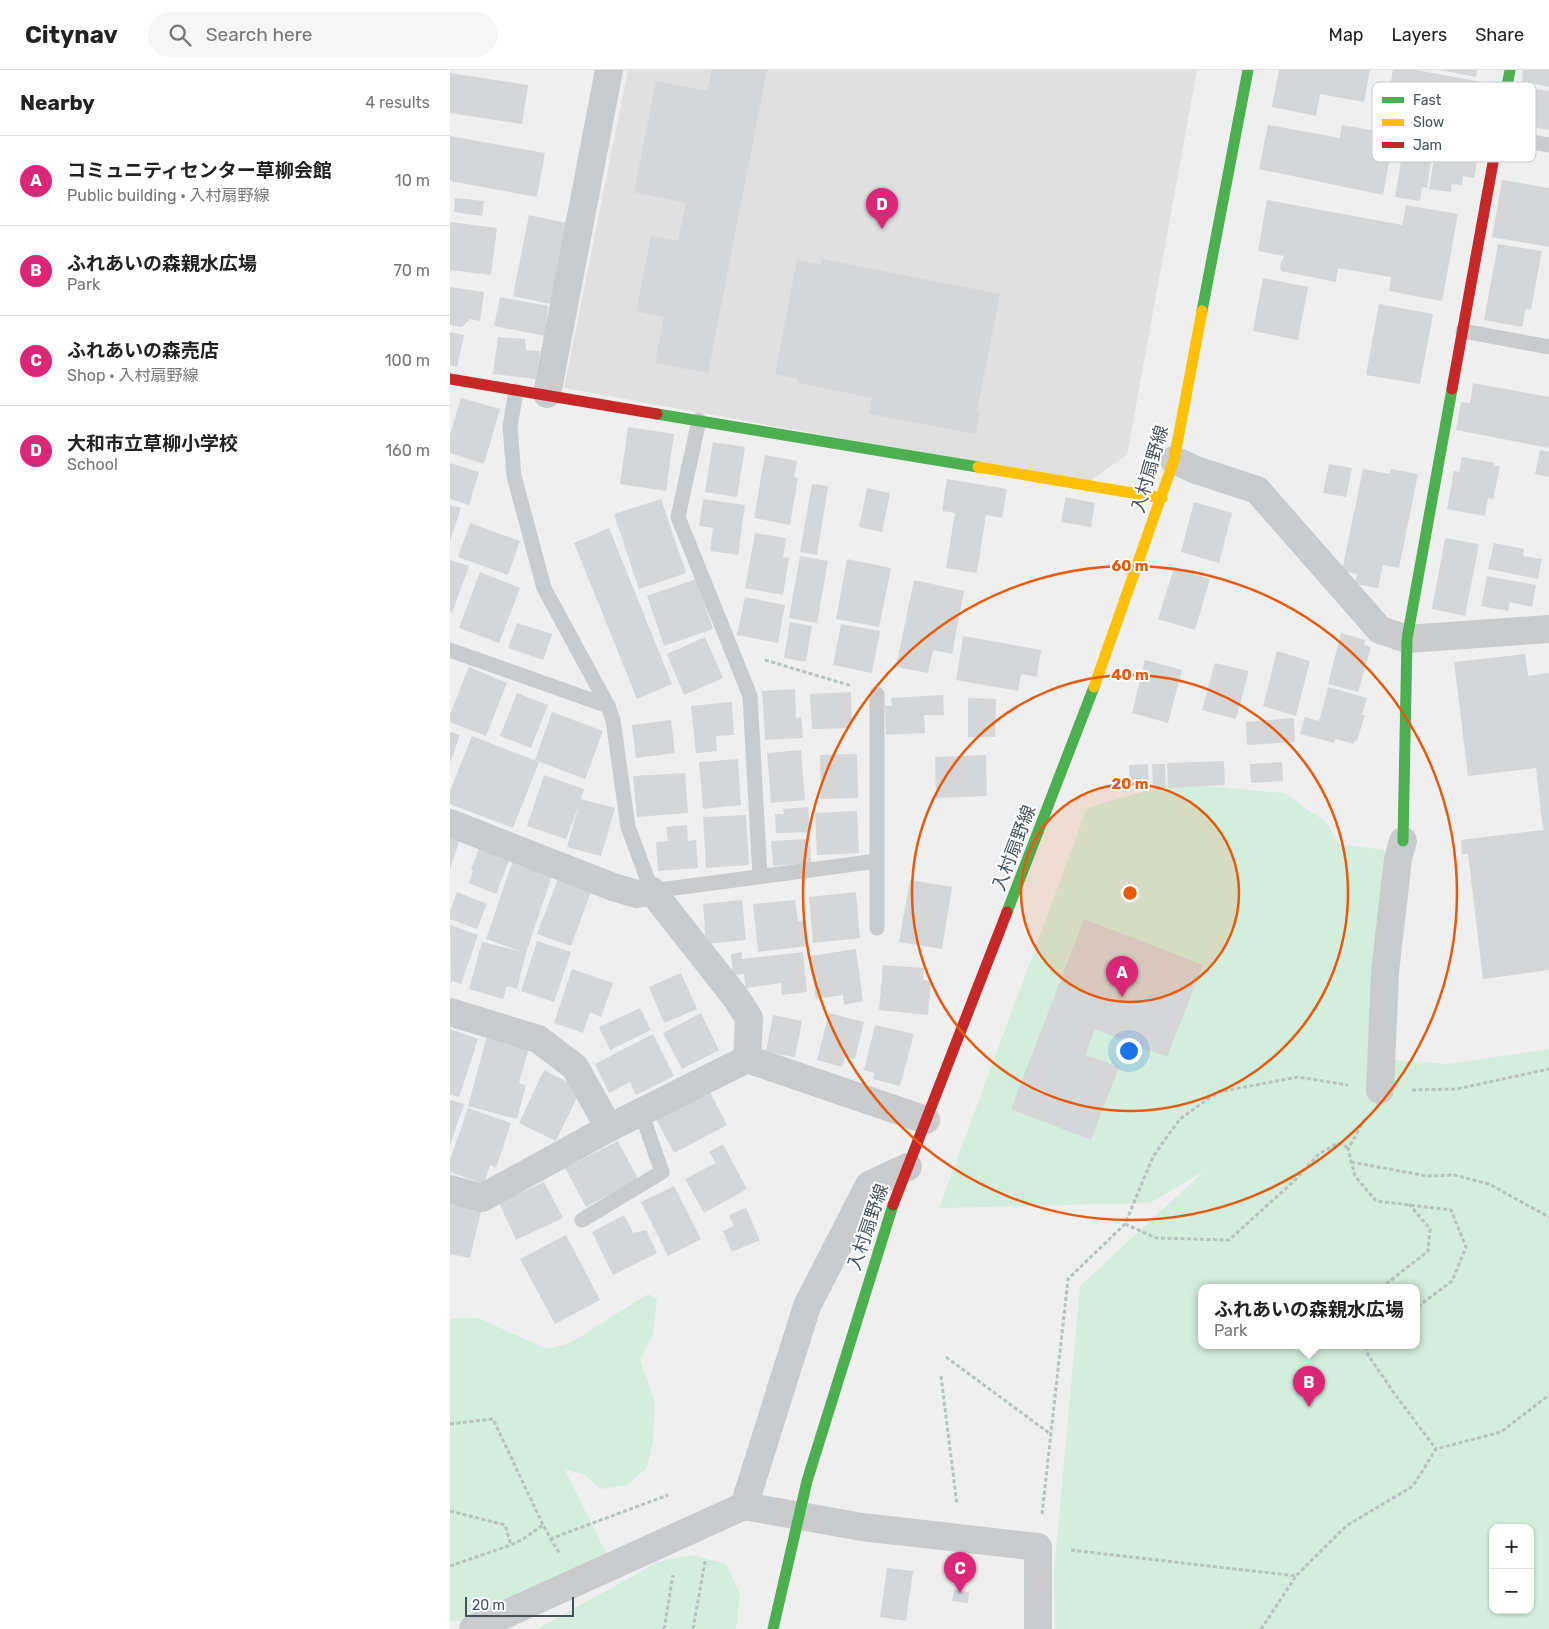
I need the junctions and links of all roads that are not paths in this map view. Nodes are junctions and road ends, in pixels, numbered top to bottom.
1 (609, 70) edge
2 (1248, 70) edge
3 (1536, 143) edge
4 (1549, 145) edge
5 (1493, 162) edge
6 (1463, 330) junction
7 (1549, 347) edge
8 (450, 379) edge
9 (516, 391) junction
10 (547, 394) junction
11 (699, 420) junction
12 (1174, 460) junction
13 (1162, 498) junction
14 (1549, 629) edge
15 (1407, 639) junction
16 (450, 650) edge
17 (877, 694) road end
18 (608, 706) junction
19 (450, 823) edge
20 (1403, 842) joint
21 (877, 862) junction
22 (760, 876) junction
23 (652, 891) junction
24 (877, 928) dead end
25 (450, 1012) edge
26 (747, 1058) junction
27 (1380, 1090) road end
28 (641, 1112) junction
29 (926, 1120) junction
30 (610, 1128) junction
31 (908, 1168) junction
32 (450, 1188) edge
33 (582, 1220) dead end
34 (744, 1506) junction
35 (473, 1629) edge
36 (773, 1629) edge
37 (1038, 1629) edge

1 - 10 street
2 - 12 street, 入村扇野線
3 - 4 lane
5 - 6 street
6 - 7 lane
6 - 15 street
8 - 9 street
9 - 10 street
9 - 18 lane
10 - 11 street
11 - 13 street
11 - 22 lane
12 - 13 street, 入村扇野線
12 - 15 street
13 - 29 street, 入村扇野線
14 - 15 street
15 - 20 street
16 - 18 lane
17 - 21 lane
18 - 23 lane
19 - 23 street
20 - 27 street
21 - 22 lane
21 - 24 lane
22 - 23 lane
23 - 26 street
25 - 30 street
26 - 28 street
26 - 29 street
28 - 30 street
28 - 33 lane
29 - 31 street, 入村扇野線
30 - 32 street
31 - 34 street
31 - 36 street, 入村扇野線
34 - 35 street
34 - 37 street

